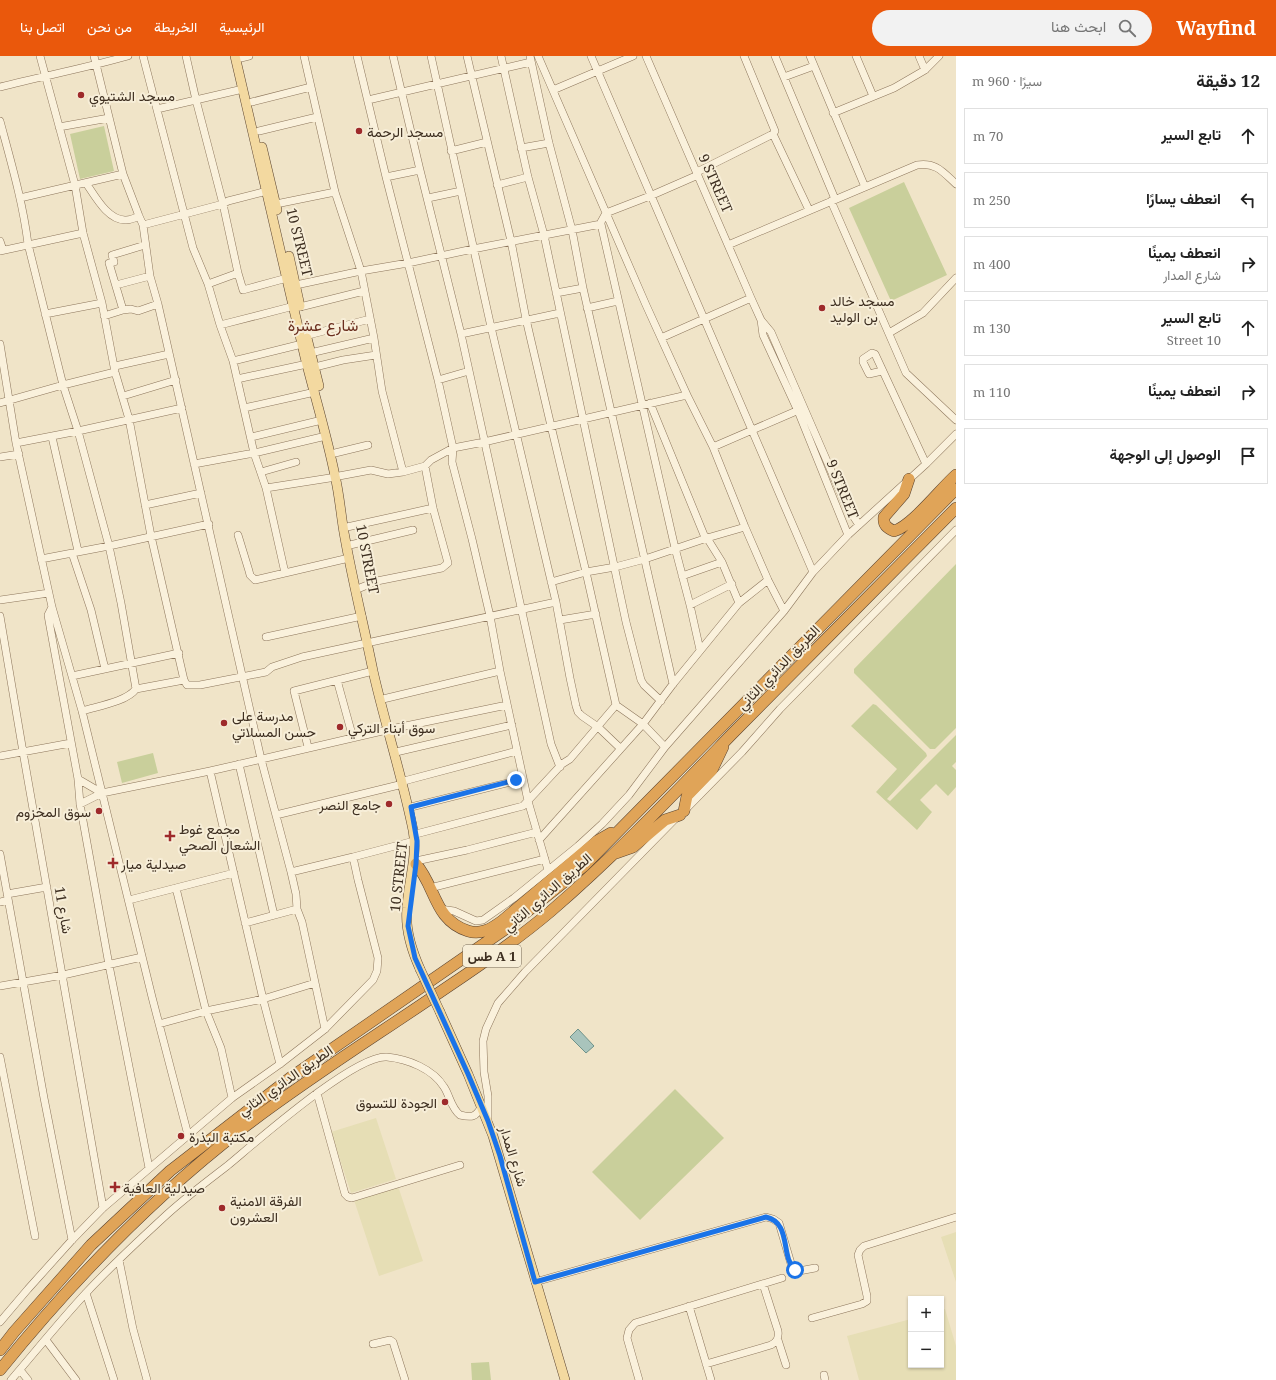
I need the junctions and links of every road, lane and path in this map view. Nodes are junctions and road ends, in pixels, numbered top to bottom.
1 (40, 56) edge
2 (94, 56) edge
3 (128, 56) edge
4 (143, 56) edge
5 (186, 56) edge
6 (241, 56) edge
7 (304, 56) edge
8 (357, 56) edge
9 (393, 56) edge
10 (430, 56) edge
11 (467, 56) edge
12 (501, 56) edge
13 (538, 56) edge
14 (591, 56) edge
15 (633, 56) edge
16 (646, 56) edge
17 (744, 56) edge
18 (775, 56) edge
19 (810, 56) edge
20 (856, 56) edge
21 (919, 56) edge
22 (939, 56) edge
23 (531, 59) edge
24 (96, 65) junction
25 (814, 66) junction
26 (504, 68) junction
27 (925, 70) junction
28 (597, 72) junction
29 (45, 76) junction
30 (472, 76) junction
31 (784, 78) junction
32 (438, 84) junction
33 (0, 87) edge
34 (311, 87) junction
35 (243, 89) junction
36 (553, 90) junction
37 (402, 93) junction
38 (872, 96) junction
39 (196, 100) junction
40 (368, 100) junction
41 (252, 102) junction
42 (157, 109) junction
43 (833, 113) junction
44 (317, 117) junction
45 (109, 118) junction
46 (0, 121) edge
47 (59, 127) junction
48 (258, 131) junction
49 (772, 134) junction
50 (487, 142) junction
51 (549, 143) junction
52 (521, 148) junction
53 (451, 151) junction
54 (420, 170) junction
55 (123, 174) junction
56 (697, 174) junction
57 (386, 177) junction
58 (528, 177) junction
59 (86, 182) junction
60 (956, 184) edge
61 (75, 185) junction
62 (497, 185) junction
63 (865, 187) junction
64 (270, 190) junction
65 (461, 191) junction
66 (335, 192) junction
67 (650, 196) junction
68 (20, 198) junction
69 (428, 198) junction
70 (833, 200) junction
71 (223, 204) junction
72 (276, 204) junction
73 (809, 210) junction
74 (606, 213) junction
75 (184, 215) junction
76 (138, 216) junction
77 (601, 224) junction
78 (143, 225) junction
79 (572, 230) junction
80 (83, 233) junction
81 (544, 235) junction
82 (0, 241) edge
83 (511, 241) junction
84 (28, 244) junction
85 (145, 245) junction
86 (728, 245) junction
87 (473, 249) junction
88 (1, 251) edge
89 (442, 255) junction
90 (408, 263) junction
91 (361, 271) junction
92 (238, 273) junction
93 (150, 276) junction
94 (288, 278) junction
95 (956, 278) edge
96 (208, 284) junction
97 (296, 285) junction
98 (116, 286) junction
99 (583, 288) junction
100 (364, 291) junction
101 (556, 294) junction
102 (751, 298) junction
103 (618, 301) junction
104 (102, 303) junction
105 (158, 304) junction
106 (297, 306) junction
107 (587, 308) junction
108 (123, 310) junction
109 (560, 312) junction
110 (45, 314) junction
111 (104, 316) junction
112 (370, 319) junction
113 (526, 319) junction
114 (704, 320) junction
115 (220, 325) junction
116 (491, 327) junction
117 (889, 333) junction
118 (461, 334) junction
119 (374, 338) junction
120 (661, 338) junction
121 (303, 339) junction
122 (0, 344) edge
123 (308, 353) junction
124 (169, 354) junction
125 (376, 355) junction
126 (233, 361) junction
127 (311, 365) junction
128 (115, 369) junction
129 (882, 371) dead end
130 (470, 372) junction
131 (237, 379) junction
132 (176, 380) junction
133 (438, 380) junction
134 (63, 385) junction
135 (315, 392) junction
136 (686, 395) junction
137 (123, 396) junction
138 (9, 400) junction
139 (0, 403) edge
140 (650, 403) junction
141 (641, 405) junction
142 (182, 408) junction
143 (244, 408) junction
144 (801, 409) junction
145 (611, 412) junction
146 (129, 419) junction
147 (583, 419) junction
148 (322, 420) junction
149 (956, 420) edge
150 (551, 426) junction
151 (751, 430) junction
152 (78, 431) junction
153 (516, 434) junction
154 (956, 434) edge
155 (326, 436) junction
156 (52, 437) junction
157 (251, 437) junction
158 (484, 442) junction
159 (16, 444) junction
160 (368, 445) dead end
161 (713, 447) junction
162 (453, 448) junction
163 (254, 453) junction
164 (335, 453) junction
165 (19, 454) junction
166 (0, 457) edge
167 (296, 462) dead end
168 (194, 464) junction
169 (926, 464) junction
170 (425, 466) junction
171 (261, 472) junction
172 (402, 472) junction
173 (956, 475) edge
174 (337, 476) junction
175 (909, 480) junction
176 (266, 488) junction
177 (956, 489) edge
178 (201, 493) junction
179 (145, 505) junction
180 (433, 508) junction
181 (956, 508) edge
182 (209, 524) junction
183 (859, 525) junction
184 (745, 526) junction
185 (347, 527) junction
186 (413, 530) dead end
187 (956, 530) edge
188 (238, 535) dead end
189 (848, 535) junction
190 (151, 536) junction
191 (707, 538) junction
192 (350, 545) junction
193 (109, 546) junction
194 (675, 548) junction
195 (75, 552) junction
196 (349, 558) junction
197 (41, 559) junction
198 (645, 559) junction
199 (722, 562) junction
200 (615, 567) junction
201 (586, 572) junction
202 (813, 572) junction
203 (285, 573) junction
204 (682, 576) junction
205 (768, 580) junction
206 (551, 582) junction
207 (732, 584) junction
208 (357, 589) junction
209 (49, 593) junction
210 (0, 600) edge
211 (556, 602) junction
212 (739, 603) junction
213 (690, 605) junction
214 (52, 607) junction
215 (522, 610) junction
216 (784, 611) junction
217 (596, 614) junction
218 (0, 616) edge
219 (362, 616) junction
220 (490, 616) junction
221 (560, 620) junction
222 (266, 637) dead end
223 (370, 643) junction
224 (700, 650) junction
225 (179, 653) junction
226 (131, 663) junction
227 (105, 669) junction
228 (373, 671) junction
229 (500, 671) junction
230 (72, 676) junction
231 (243, 677) junction
232 (184, 680) junction
233 (337, 680) junction
234 (673, 684) junction
235 (136, 689) junction
236 (383, 699) junction
237 (661, 701) junction
238 (507, 705) junction
239 (616, 705) junction
240 (82, 711) junction
241 (643, 724) junction
242 (512, 725) junction
243 (598, 727) junction
244 (389, 729) junction
245 (353, 738) junction
246 (725, 742) junction
247 (71, 743) junction
248 (665, 747) junction
249 (308, 748) junction
250 (620, 748) junction
251 (517, 751) junction
252 (23, 752) junction
253 (396, 752) junction
254 (0, 756) edge
255 (261, 759) junction
256 (239, 764) junction
257 (560, 767) junction
258 (210, 771) junction
259 (78, 779) junction
260 (523, 779) junction
261 (404, 783) junction
262 (102, 793) junction
263 (528, 801) junction
264 (80, 804) junction
265 (411, 807) junction
266 (682, 813) junction
267 (276, 815) junction
268 (625, 824) junction
269 (537, 832) junction
270 (415, 838) junction
271 (539, 840) junction
272 (0, 854) edge
273 (612, 855) junction
274 (353, 857) junction
275 (545, 859) junction
276 (416, 862) junction
277 (548, 870) junction
278 (291, 872) junction
279 (234, 873) junction
280 (47, 887) junction
281 (176, 888) junction
282 (430, 888) junction
283 (8, 897) junction
284 (129, 900) junction
285 (0, 902) edge
286 (297, 909) junction
287 (440, 909) junction
288 (274, 915) junction
289 (245, 923) junction
290 (408, 926) junction
291 (142, 957) junction
292 (109, 964) junction
293 (62, 975) junction
294 (23, 982) junction
295 (315, 983) junction
296 (0, 986) edge
297 (263, 999) junction
298 (206, 1011) junction
299 (159, 1024) junction
300 (325, 1029) junction
301 (0, 1057) edge
302 (280, 1064) junction
303 (317, 1093) junction
304 (232, 1098) junction
305 (482, 1106) junction
306 (488, 1121) junction
307 (188, 1135) junction
308 (460, 1165) dead end
309 (150, 1168) junction
310 (104, 1208) junction
311 (956, 1218) edge
312 (35, 1236) dead end
313 (72, 1240) junction
314 (119, 1260) junction
315 (816, 1268) dead end
316 (782, 1278) dead end
317 (535, 1282) junction
318 (763, 1284) junction
319 (86, 1293) junction
320 (689, 1306) junction
321 (812, 1318) dead end
322 (0, 1322) edge
323 (46, 1340) junction
324 (778, 1340) junction
325 (373, 1344) dead end
326 (0, 1350) edge
327 (706, 1364) junction
328 (786, 1364) dead end
329 (0, 1370) edge
330 (20, 1370) junction
331 (11, 1380) edge
332 (28, 1380) edge
333 (76, 1380) edge
334 (114, 1380) edge
335 (147, 1380) edge
336 (405, 1380) edge
337 (565, 1380) edge
338 (639, 1380) edge
339 (711, 1380) edge

1 - 29 street
2 - 24 street
3 - 24 street
4 - 42 street
5 - 39 street
6 - 35 main road, 10 STREET
6 - 41 main road, 10 STREET
7 - 34 street
8 - 40 street
9 - 37 street
10 - 32 street
11 - 30 street
12 - 26 street
13 - 36 street
14 - 28 street
15 - 28 street
16 - 56 street, 9 STREET
17 - 49 street
18 - 31 street
19 - 25 street
20 - 38 street
21 - 27 street
22 - 27 street
23 - 26 street
23 - 51 street
24 - 29 street
24 - 45 street
25 - 31 street
25 - 43 street
26 - 30 street
26 - 52 street
27 - 38 street
28 - 36 street
28 - 67 street
29 - 33 street
29 - 47 street
30 - 32 street
30 - 50 street
31 - 70 street
32 - 37 street
32 - 53 street
34 - 41 street
34 - 44 street
35 - 39 street
35 - 64 main road, 10 STREET
36 - 74 street
37 - 40 street
37 - 54 street
38 - 43 street
39 - 42 street
39 - 71 street
40 - 57 street
41 - 48 main road, 10 STREET
42 - 75 street
43 - 63 street
44 - 48 street
44 - 66 street
45 - 47 street
45 - 55 street
46 - 68 street
47 - 61 street
48 - 64 main road, 10 STREET
49 - 56 street
49 - 73 street
50 - 53 street
50 - 62 street
51 - 52 street
51 - 79 street
52 - 58 street
53 - 65 street
54 - 57 street
54 - 69 street
55 - 59 street
55 - 76 street
56 - 67 street
56 - 86 street, 9 STREET
57 - 90 street
58 - 62 street
58 - 81 street
59 - 61 street
59 - 76 street
60 - 63 street
61 - 68 street
61 - 80 street
62 - 83 street
63 - 70 street
64 - 71 street
64 - 72 main road, 10 STREET
64 - 94 main road, 10 STREET
65 - 69 street
65 - 87 street
66 - 72 street
66 - 91 street
67 - 74 street
67 - 114 street
68 - 84 street
69 - 89 street
70 - 73 street
70 - 117 street
71 - 75 street
71 - 92 street
72 - 97 main road, 10 STREET
73 - 86 street
74 - 77 street
74 - 120 street
75 - 78 street
75 - 96 street
76 - 78 street
77 - 79 street
77 - 103 street
78 - 85 street
79 - 81 street
79 - 99 street
80 - 84 street
80 - 104 street
81 - 83 street
81 - 101 street
82 - 88 street
83 - 87 street
83 - 113 street
84 - 88 street
84 - 110 street
85 - 93 street
85 - 98 street
86 - 102 street, 9 STREET
87 - 89 street
87 - 116 street
89 - 90 street
89 - 118 street
90 - 91 street
90 - 133 street
91 - 97 street
91 - 100 street
92 - 94 street
92 - 96 street
93 - 98 street
93 - 105 street
94 - 106 main road, 10 STREET
95 - 117 street
96 - 115 street
97 - 106 main road, 10 STREET
98 - 108 street
99 - 101 street
99 - 107 street
100 - 106 street
100 - 112 street
101 - 109 street
102 - 114 street
102 - 144 street, 9 STREET
103 - 107 street
103 - 141 street
104 - 110 street
104 - 111 street
105 - 108 street
105 - 124 street
106 - 115 street
106 - 121 main road, 10 STREET
107 - 145 street
108 - 111 street
109 - 113 street
109 - 147 street
110 - 134 street
111 - 128 street
112 - 119 street
112 - 121 street
113 - 116 street
113 - 150 street
114 - 120 street
114 - 151 street
115 - 126 street
116 - 118 street
116 - 153 street
117 - 149 street
118 - 130 street
119 - 123 street
119 - 125 street
120 - 136 street
121 - 123 main road, 10 STREET
121 - 126 street
122 - 138 street
123 - 127 main road, 10 STREET
124 - 128 street
124 - 132 street
125 - 127 street
125 - 172 street
126 - 131 street
127 - 131 street
127 - 135 main road, 10 STREET
127 - 164 main road, 10 STREET
128 - 134 street
128 - 137 street
129 - 169 street
130 - 133 street
130 - 158 street
131 - 143 street
132 - 137 street
132 - 142 street
133 - 162 street
134 - 138 street
134 - 152 street
135 - 143 street
135 - 148 main road, 10 STREET
136 - 140 street
136 - 161 street
137 - 146 street
138 - 139 street
138 - 159 street
140 - 141 street
140 - 191 street
141 - 145 street
141 - 194 street
142 - 146 street
142 - 168 street
143 - 157 street
144 - 151 street
144 - 183 street, 9 STREET
144 - 189 street, 9 STREET
145 - 147 street
145 - 198 street
146 - 152 street
146 - 179 street
147 - 150 street
147 - 200 street
148 - 155 main road, 10 STREET
148 - 157 street
150 - 153 street
150 - 201 street
151 - 161 street
151 - 202 street
152 - 156 street
152 - 193 street
153 - 158 street
153 - 206 street
154 - 169 street
155 - 163 street
155 - 174 main road, 10 STREET
156 - 159 street
156 - 195 street
157 - 163 street
158 - 162 street
158 - 215 street
159 - 165 street
160 - 164 street
161 - 184 street
162 - 170 street
162 - 220 street
163 - 168 street
163 - 171 street
164 - 174 main road, 10 STREET
165 - 166 street
165 - 197 street
167 - 171 street
168 - 178 street
169 - 175 street
170 - 172 street
170 - 180 street
171 - 176 street
172 - 174 street
173 - 175 highway
174 - 176 street
174 - 185 main road, 10 STREET
174 - 196 main road, 10 STREET
175 - 183 street
176 - 203 street
177 - 268 highway, الطريق الدائري الثاني / طس A 1
178 - 179 street
178 - 182 street
179 - 190 street
180 - 185 street
180 - 208 street
181 - 246 highway, الطريق الدائري الثاني / طس A 1
182 - 190 street
182 - 231 street
183 - 189 street
184 - 191 street
184 - 205 street
185 - 192 main road, 10 STREET
186 - 192 street
187 - 266 street
188 - 203 street
189 - 202 street
190 - 193 street
190 - 225 street
191 - 194 street
191 - 199 street
192 - 208 main road, 10 STREET
193 - 195 street
193 - 226 street
194 - 198 street
194 - 204 street
195 - 197 street
195 - 227 street
196 - 203 street
196 - 208 main road, 10 STREET
197 - 209 street
198 - 200 street
198 - 234 street
199 - 204 street
199 - 207 street
200 - 201 street
200 - 237 street
201 - 206 street
201 - 217 street
202 - 216 street
204 - 213 street
205 - 212 street
205 - 216 street
206 - 211 street
207 - 212 street
207 - 213 street
208 - 219 main road, 10 STREET
208 - 223 main road, 10 STREET
209 - 210 street
209 - 214 street
211 - 215 street
211 - 221 street
212 - 224 street
213 - 224 street
214 - 230 street
214 - 247 street
215 - 220 street
215 - 257 street
216 - 248 street
217 - 221 street
217 - 239 street
218 - 252 street, شارع 11
219 - 222 street
219 - 223 main road, 10 STREET
220 - 223 street
220 - 229 street
221 - 243 street
223 - 228 main road, 10 STREET
223 - 231 street
223 - 236 main road, 10 STREET
224 - 234 street
225 - 226 street
225 - 232 street
226 - 227 street
226 - 235 street
227 - 230 street
228 - 233 street
228 - 244 main road, 10 STREET
229 - 236 street
229 - 238 street
230 - 240 street
231 - 232 street
231 - 255 street
232 - 235 street
233 - 245 street
233 - 249 street
234 - 237 street
235 - 240 street
236 - 244 main road, 10 STREET
237 - 241 street
238 - 242 street
238 - 244 street
239 - 241 street
239 - 243 street
240 - 262 street
241 - 248 street
241 - 250 street
242 - 251 street
242 - 253 street
243 - 250 street
243 - 257 street
244 - 245 street
244 - 253 main road, 10 STREET
244 - 261 main road, 10 STREET
245 - 249 street
246 - 266 highway
246 - 273 highway, الطريق الدائري الثاني / طس A 1
247 - 252 street
247 - 259 street
248 - 277 street
249 - 255 street
250 - 271 street
251 - 260 street
251 - 261 street
252 - 254 street
252 - 280 street, شارع 11
253 - 261 main road, 10 STREET
255 - 256 street
255 - 267 street
256 - 258 street
256 - 288 street
257 - 263 street
258 - 262 street
258 - 279 street
259 - 262 street
259 - 264 street
260 - 263 street
260 - 265 street
261 - 265 main road, 10 STREET
261 - 267 street
261 - 270 main road, 10 STREET
262 - 264 street
262 - 284 street
263 - 269 street
263 - 270 street
264 - 292 street
265 - 270 main road, 10 STREET
266 - 273 highway
266 - 306 street
267 - 278 street
268 - 287 highway
268 - 326 highway, الطريق الدائري الثاني / طس A 1
269 - 271 street
269 - 276 street
270 - 274 street
270 - 276 main road, 10 STREET
270 - 290 main road, 10 STREET
271 - 275 street
272 - 283 street
273 - 329 highway, الطريق الدائري الثاني / طس A 1
274 - 278 street
274 - 300 street
275 - 277 street
275 - 282 street
276 - 282 highway
276 - 290 main road, 10 STREET
277 - 287 street
278 - 286 street
279 - 281 street
279 - 289 street
280 - 283 street
280 - 293 street, شارع 11
281 - 284 street
281 - 298 street
282 - 287 highway
283 - 285 street
283 - 294 street
284 - 291 street
286 - 288 street
286 - 295 street
288 - 289 street
289 - 297 street
290 - 305 main road, شارع المدار, bridge
291 - 292 street
291 - 299 street
292 - 293 street
292 - 309 street
293 - 294 street
293 - 310 street, شارع 11
294 - 296 street
294 - 313 street
295 - 297 street
295 - 300 street
297 - 298 street
297 - 302 street
298 - 299 street
298 - 304 street
299 - 307 street
300 - 302 street
301 - 312 street
302 - 304 street
303 - 305 street
303 - 308 street
303 - 314 street
304 - 307 street
305 - 306 main road, شارع المدار
306 - 317 main road, شارع المدار
307 - 309 street
309 - 310 street
310 - 313 street
311 - 321 street
313 - 322 street
314 - 319 street
314 - 335 street
315 - 317 street
316 - 318 street
317 - 337 main road, شارع المدار
318 - 320 street
318 - 324 street
319 - 323 street
319 - 334 street
320 - 327 street
320 - 338 street
323 - 330 street
323 - 333 street
324 - 327 street
324 - 328 street
325 - 336 street
327 - 339 street
330 - 331 street
330 - 332 street

